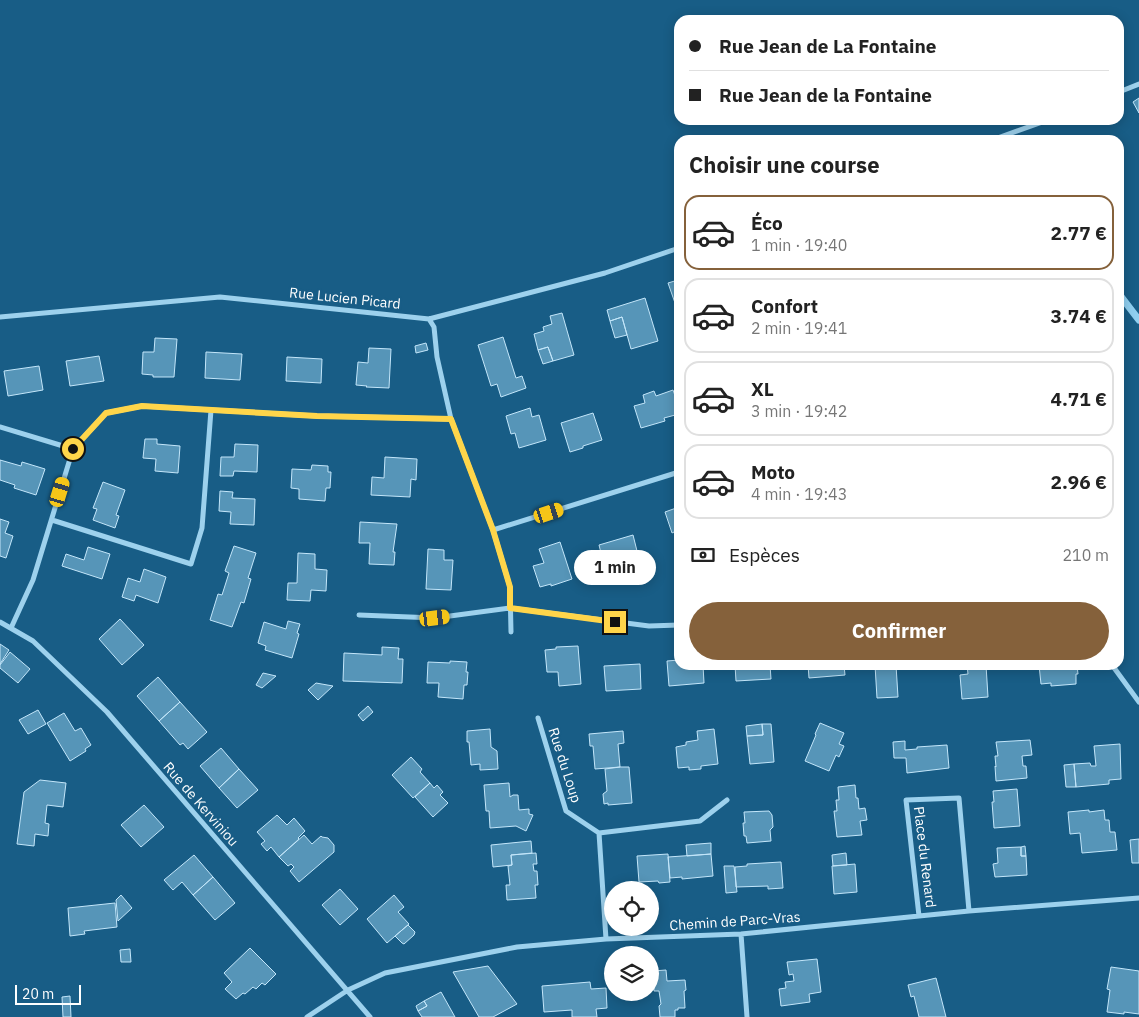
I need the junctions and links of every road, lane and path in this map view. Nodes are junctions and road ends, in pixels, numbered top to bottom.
1 (1139, 84) edge
2 (1124, 90) edge
3 (1034, 125) edge
4 (1006, 135) edge
5 (674, 250) edge
6 (0, 317) edge
7 (429, 319) junction
8 (211, 410) junction
9 (451, 419) junction
10 (0, 427) edge
11 (73, 449) junction
12 (674, 474) edge
13 (52, 520) junction
14 (493, 530) junction
15 (510, 608) junction
16 (359, 615) dead end
17 (0, 622) edge
18 (674, 625) edge
19 (11, 628) junction
20 (511, 632) dead end
21 (1116, 670) edge
22 (1139, 702) edge
23 (538, 718) dead end
24 (727, 800) dead end
25 (598, 833) junction
26 (1139, 898) edge
27 (969, 911) junction
28 (919, 916) junction
29 (741, 934) junction
30 (606, 939) junction
31 (348, 990) junction
32 (307, 1017) edge
33 (370, 1017) edge
34 (747, 1017) edge

1 - 2 street
3 - 4 street
5 - 7 street, Rue Lucien Picard
6 - 7 street, Rue Lucien Picard
7 - 9 street
8 - 9 street
8 - 11 street
8 - 13 street
9 - 14 street
10 - 11 street
11 - 13 street
12 - 14 street
13 - 19 street
14 - 15 street
15 - 16 street
15 - 18 street
15 - 20 street
17 - 19 street, Rue de Kerviniou
19 - 31 street, Rue de Kerviniou
21 - 22 street
23 - 25 street, Rue du Loup
24 - 25 street
25 - 30 street
26 - 27 street
27 - 28 street, Place du Renard
27 - 28 street, Place du Renard
28 - 29 street, Chemin de Parc-Vras
29 - 30 street, Chemin de Parc-Vras
29 - 34 street
30 - 31 street, Chemin de Parc-Vras
31 - 32 street, Chemin de Parc-Vras
31 - 33 street, Rue de Kerviniou

